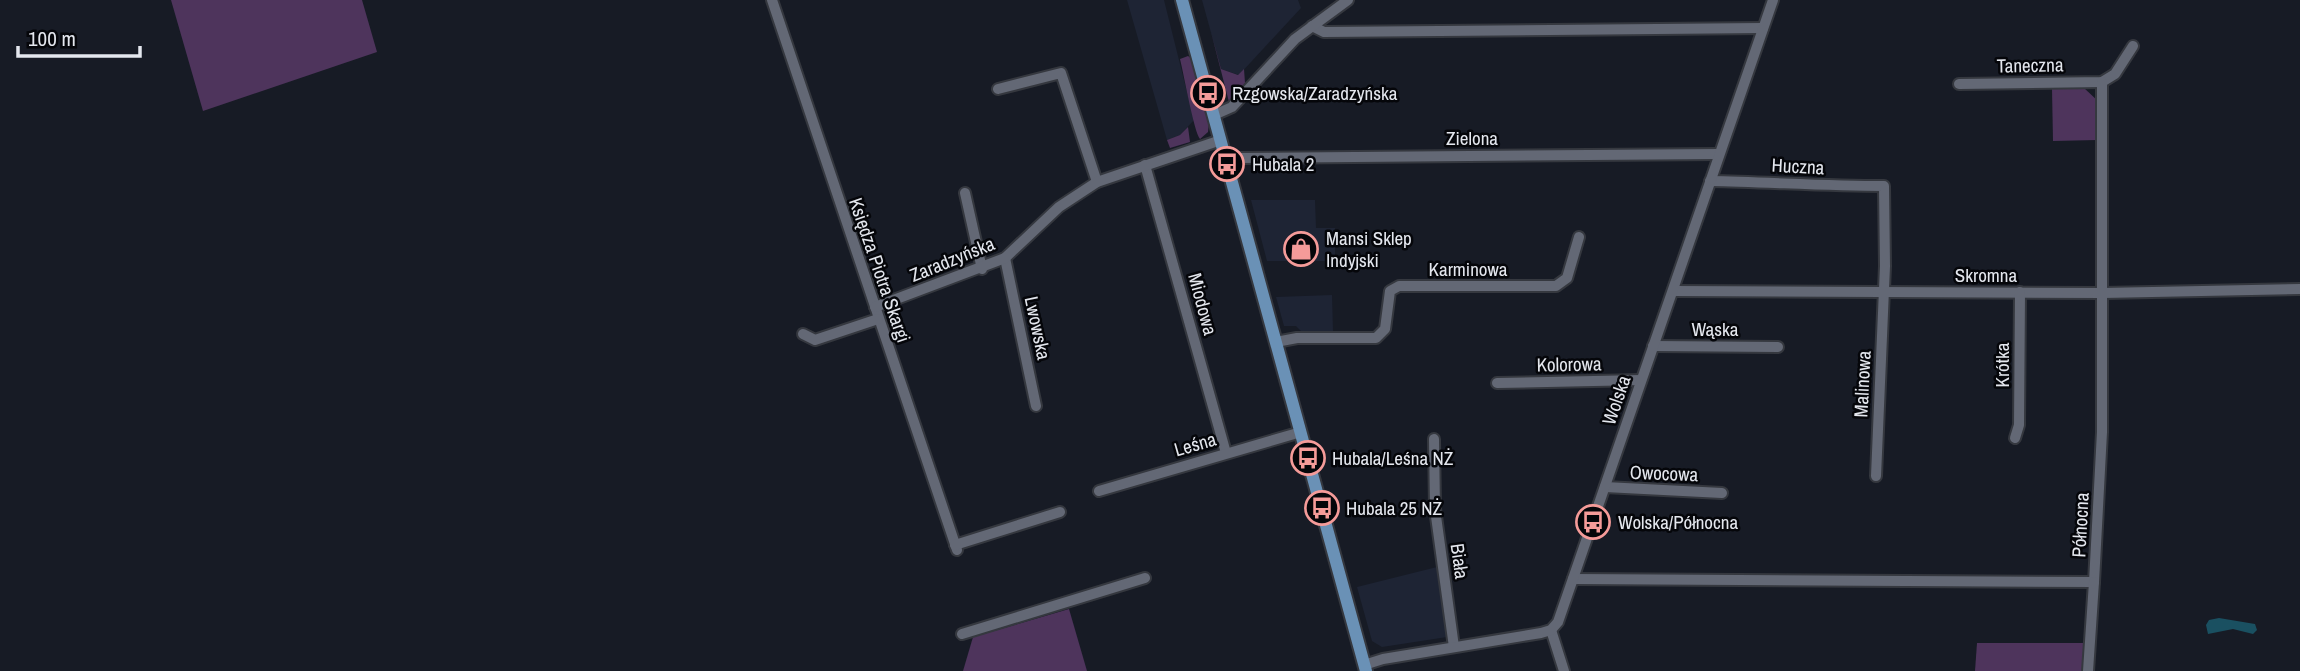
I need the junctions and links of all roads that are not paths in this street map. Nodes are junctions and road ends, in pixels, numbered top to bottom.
1 (772, 0) edge
2 (1182, 0) edge
3 (1348, 0) edge
4 (1773, 0) edge
5 (1312, 26) junction
6 (1763, 28) junction
7 (2133, 46) dead end
8 (2102, 82) junction
9 (1959, 83) dead end
10 (998, 89) dead end
11 (1214, 115) junction
12 (1221, 140) junction
13 (1719, 154) junction
14 (1226, 161) junction
15 (1145, 165) junction
16 (1710, 181) junction
17 (1097, 182) junction
18 (1884, 186) joint
19 (965, 193) dead end
20 (1579, 237) dead end
21 (1005, 258) junction
22 (982, 269) junction
23 (2300, 289) edge
24 (1673, 290) junction
25 (2020, 292) junction
26 (1884, 293) junction
27 (2103, 293) junction
28 (875, 307) junction
29 (878, 319) junction
30 (803, 334) dead end
31 (1276, 342) junction
32 (1653, 346) junction
33 (1778, 347) dead end
34 (1641, 380) junction
35 (1497, 383) dead end
36 (1036, 406) dead end
37 (1301, 432) junction
38 (2015, 438) dead end
39 (1434, 439) dead end
40 (1226, 453) junction
41 (1875, 476) dead end
42 (1605, 486) junction
43 (1099, 491) dead end
44 (1723, 493) dead end
45 (1060, 512) dead end
46 (1145, 578) dead end
47 (1573, 579) junction
48 (2094, 582) junction
49 (1550, 630) junction
50 (962, 634) dead end
51 (1454, 647) junction
52 (1365, 668) edge
53 (1564, 671) edge
54 (2088, 671) edge

1 - 28 street, Księdza Piotra Skargi
2 - 11 main road
3 - 5 street
4 - 6 street, Wolska
5 - 6 street
5 - 11 street
6 - 13 street, Wolska
7 - 8 street
8 - 9 street, Taneczna
8 - 27 street, Północna
10 - 17 street
11 - 12 main road
12 - 14 main road
12 - 15 street, Zaradzyńska
13 - 14 street, Zielona
13 - 16 street, Wolska
14 - 31 main road
15 - 17 street, Zaradzyńska
15 - 40 street, Miodowa
16 - 18 street, Huczna
16 - 24 street, Wolska
17 - 21 street, Zaradzyńska
18 - 26 street, Malinowa
19 - 22 street
20 - 31 street, Karminowa
21 - 22 street, Zaradzyńska
21 - 36 street, Lwowska
22 - 28 street, Zaradzyńska
23 - 27 street, Skromna
24 - 26 street, Skromna
24 - 32 street, Wolska
25 - 26 street, Skromna
25 - 27 street, Skromna
25 - 38 street, Krótka
26 - 41 street, Malinowa
27 - 48 street, Północna
28 - 29 street, Księdza Piotra Skargi
29 - 30 street
29 - 45 street, Księdza Piotra Skargi
31 - 37 main road
32 - 33 street, Wąska
32 - 34 street, Wolska
34 - 35 street, Kolorowa
34 - 42 street, Wolska
37 - 40 street, Leśna
37 - 52 main road
39 - 51 street, Biała
40 - 43 street, Leśna
42 - 44 street, Owocowa
42 - 47 street, Wolska
46 - 50 street
47 - 48 street, Północna
47 - 49 street, Wolska
48 - 54 street
49 - 51 street
49 - 53 street
51 - 52 street

